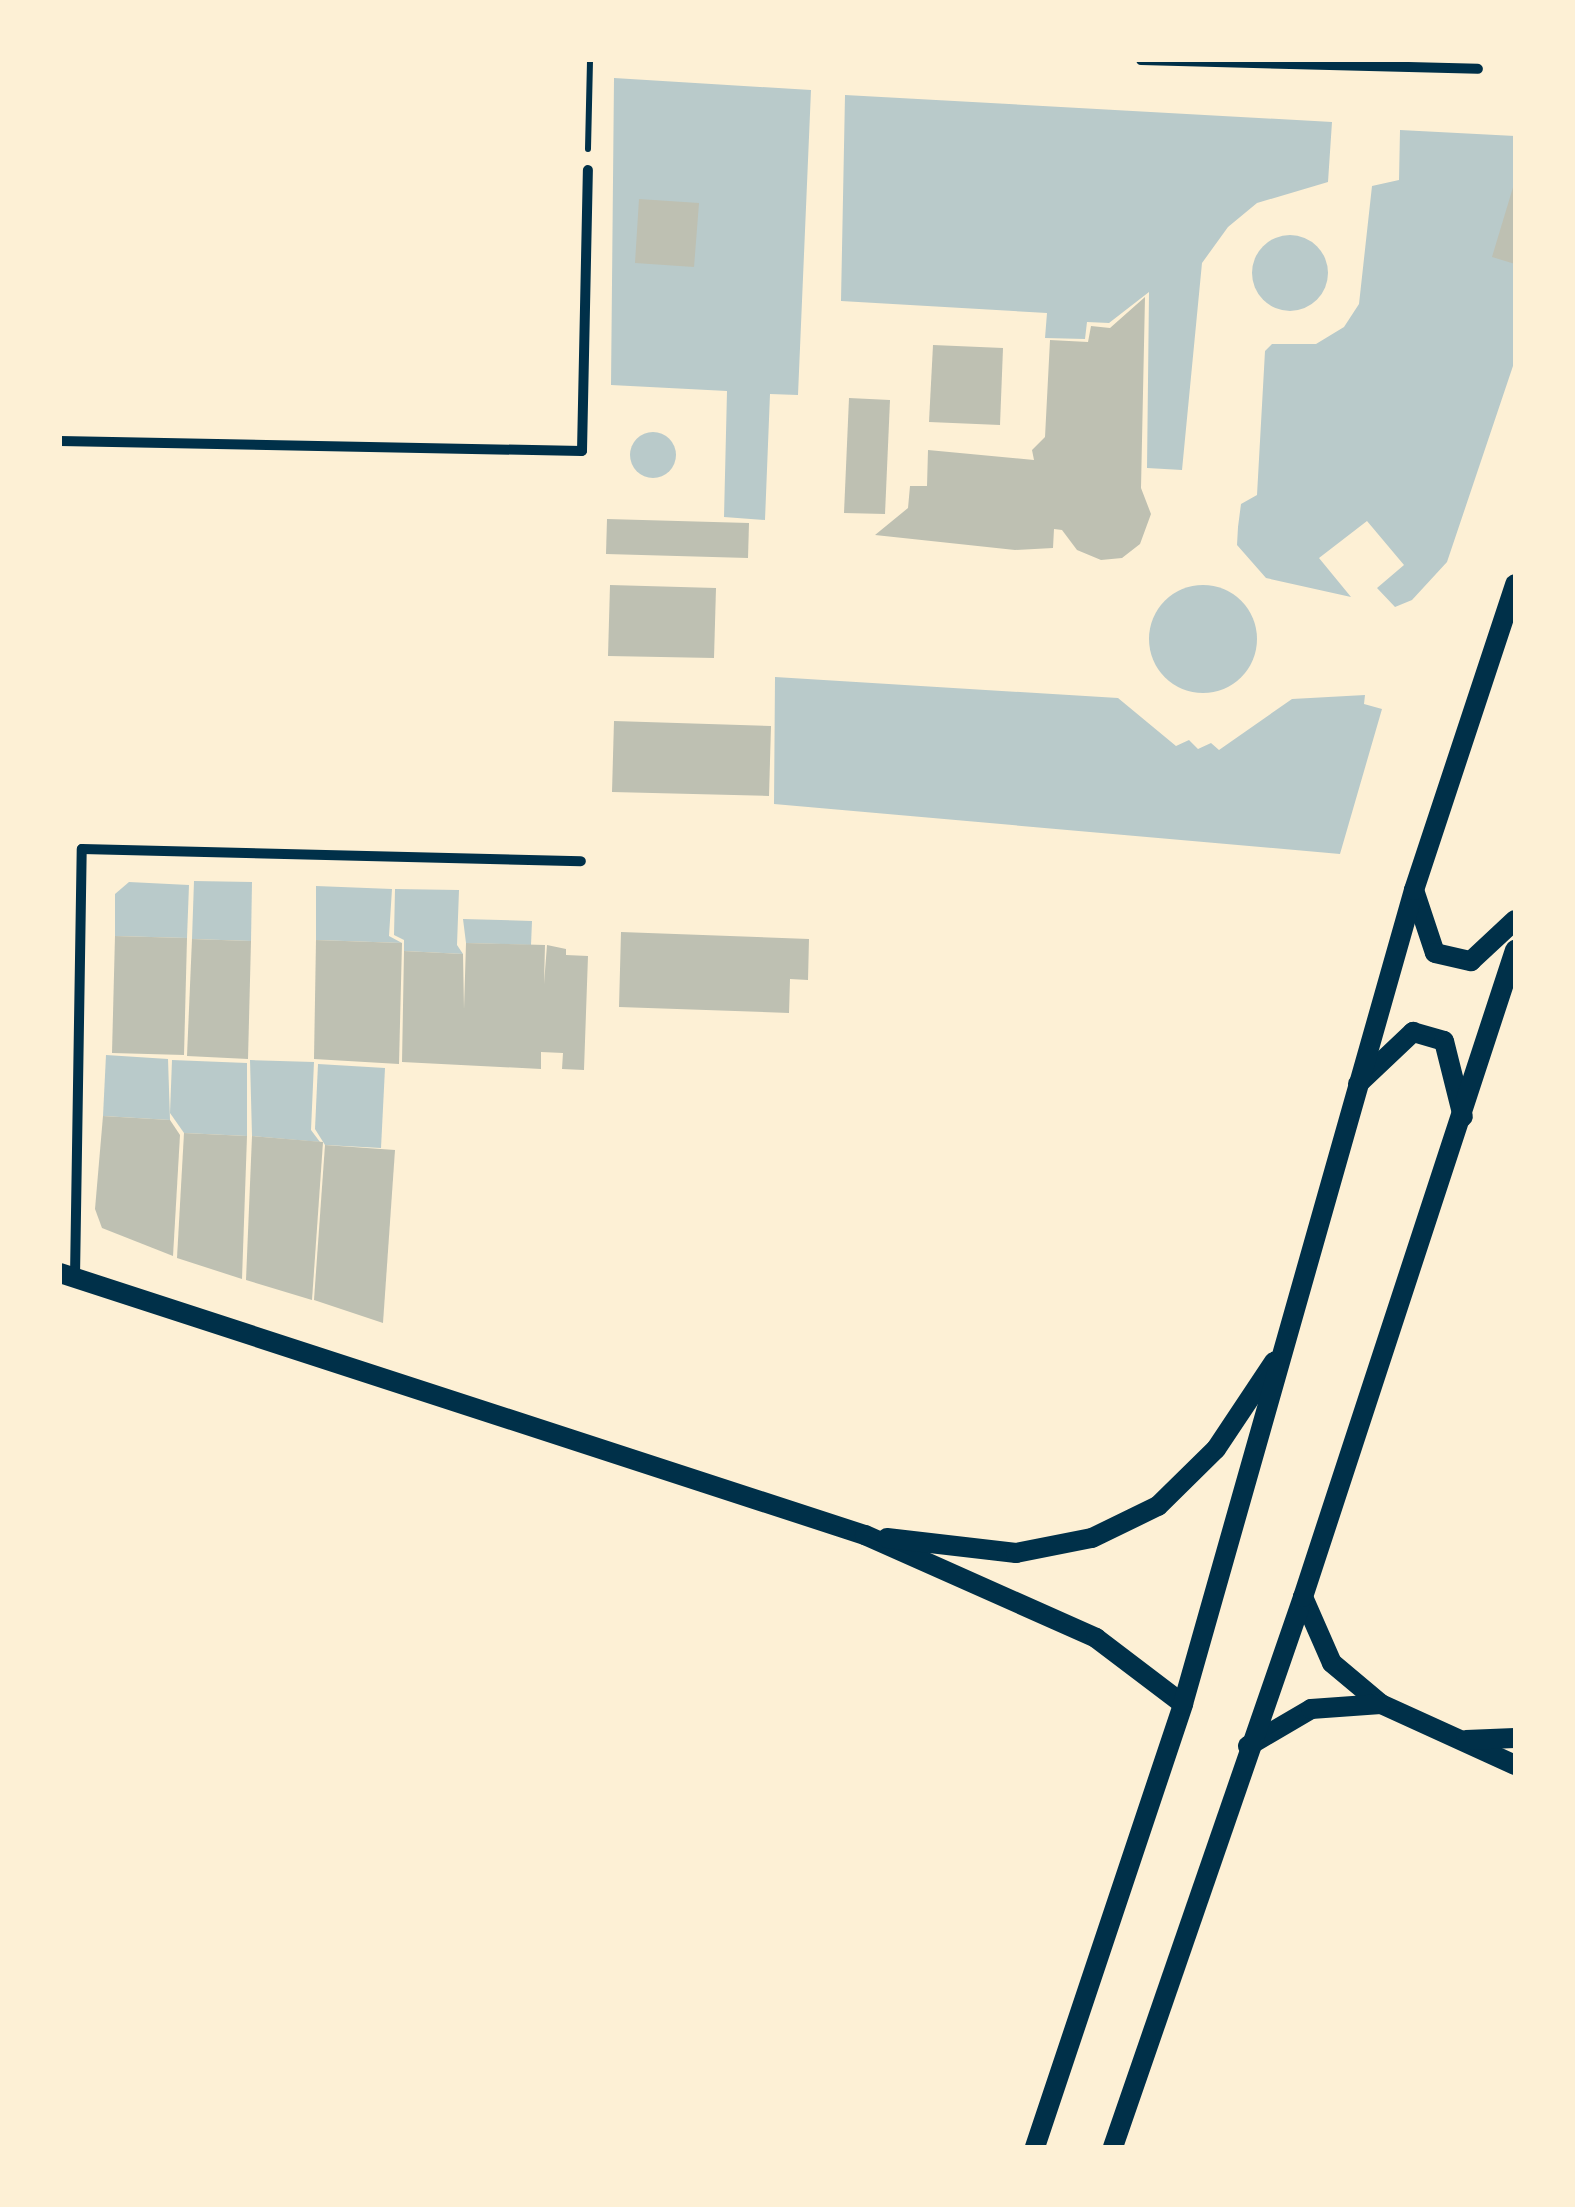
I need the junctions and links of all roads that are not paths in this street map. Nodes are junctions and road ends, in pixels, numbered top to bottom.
1 (1141, 60) edge
2 (1478, 68) dead end
3 (588, 170) road end
4 (60, 441) edge
5 (1515, 584) edge
6 (582, 861) dead end
7 (1414, 890) junction
8 (1515, 920) edge
9 (1515, 950) edge
10 (1358, 1084) junction
11 (1464, 1118) junction
12 (68, 1275) edge
13 (1286, 1345) junction
14 (865, 1535) junction
15 (1304, 1597) junction
16 (1183, 1704) junction
17 (1381, 1704) junction
18 (1515, 1738) edge
19 (1458, 1740) junction
20 (1248, 1746) junction
21 (1515, 1764) edge
22 (1035, 2147) edge
23 (1113, 2147) edge

1 - 2 street
3 - 4 street
5 - 7 main road
6 - 12 street
7 - 8 main road
7 - 10 main road
9 - 11 main road
10 - 11 main road
10 - 13 main road
11 - 15 main road
12 - 14 main road
13 - 14 main road
13 - 16 main road
14 - 16 main road
15 - 17 main road
15 - 20 main road
16 - 22 main road
17 - 19 main road
17 - 20 main road
18 - 19 main road
19 - 21 main road
20 - 23 main road

